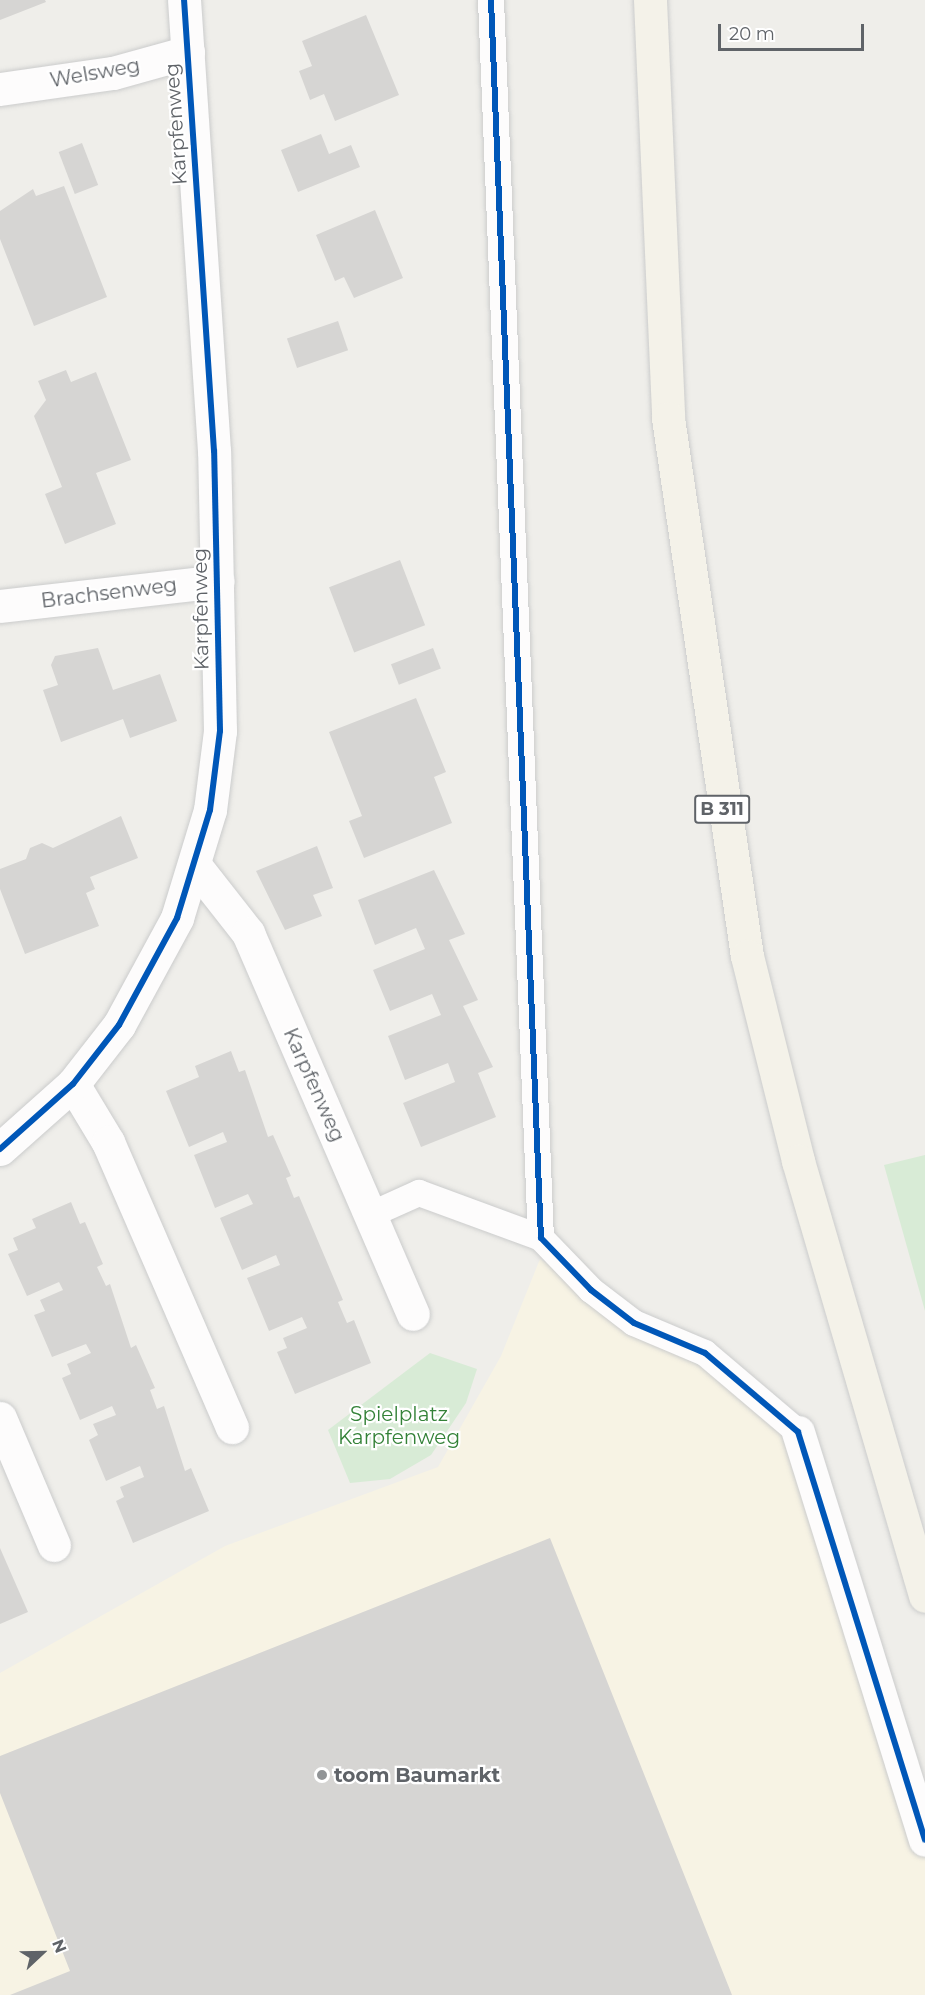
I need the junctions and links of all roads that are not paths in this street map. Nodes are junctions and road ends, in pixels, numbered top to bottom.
1 (184, 0) edge
2 (491, 0) edge
3 (650, 0) edge
4 (188, 52) junction
5 (0, 89) edge
6 (218, 581) junction
7 (0, 606) edge
8 (197, 868) junction
9 (73, 1084) junction
10 (0, 1149) edge
11 (370, 1215) junction
12 (540, 1238) junction
13 (413, 1314) dead end
14 (0, 1418) edge
15 (232, 1427) dead end
16 (798, 1432) joint
17 (54, 1545) dead end
18 (925, 1596) edge
19 (925, 1840) edge

1 - 4 street, Karpfenweg
2 - 12 lane
3 - 18 main road, B 311
4 - 5 street, Welsweg
4 - 6 street, Karpfenweg
6 - 7 street, Brachsenweg
6 - 8 street, Karpfenweg
8 - 9 street, Karpfenweg
8 - 11 street, Karpfenweg
9 - 10 street, Karpfenweg
9 - 15 street
11 - 12 lane
11 - 13 street, Karpfenweg
12 - 16 lane
14 - 17 street
16 - 19 street

